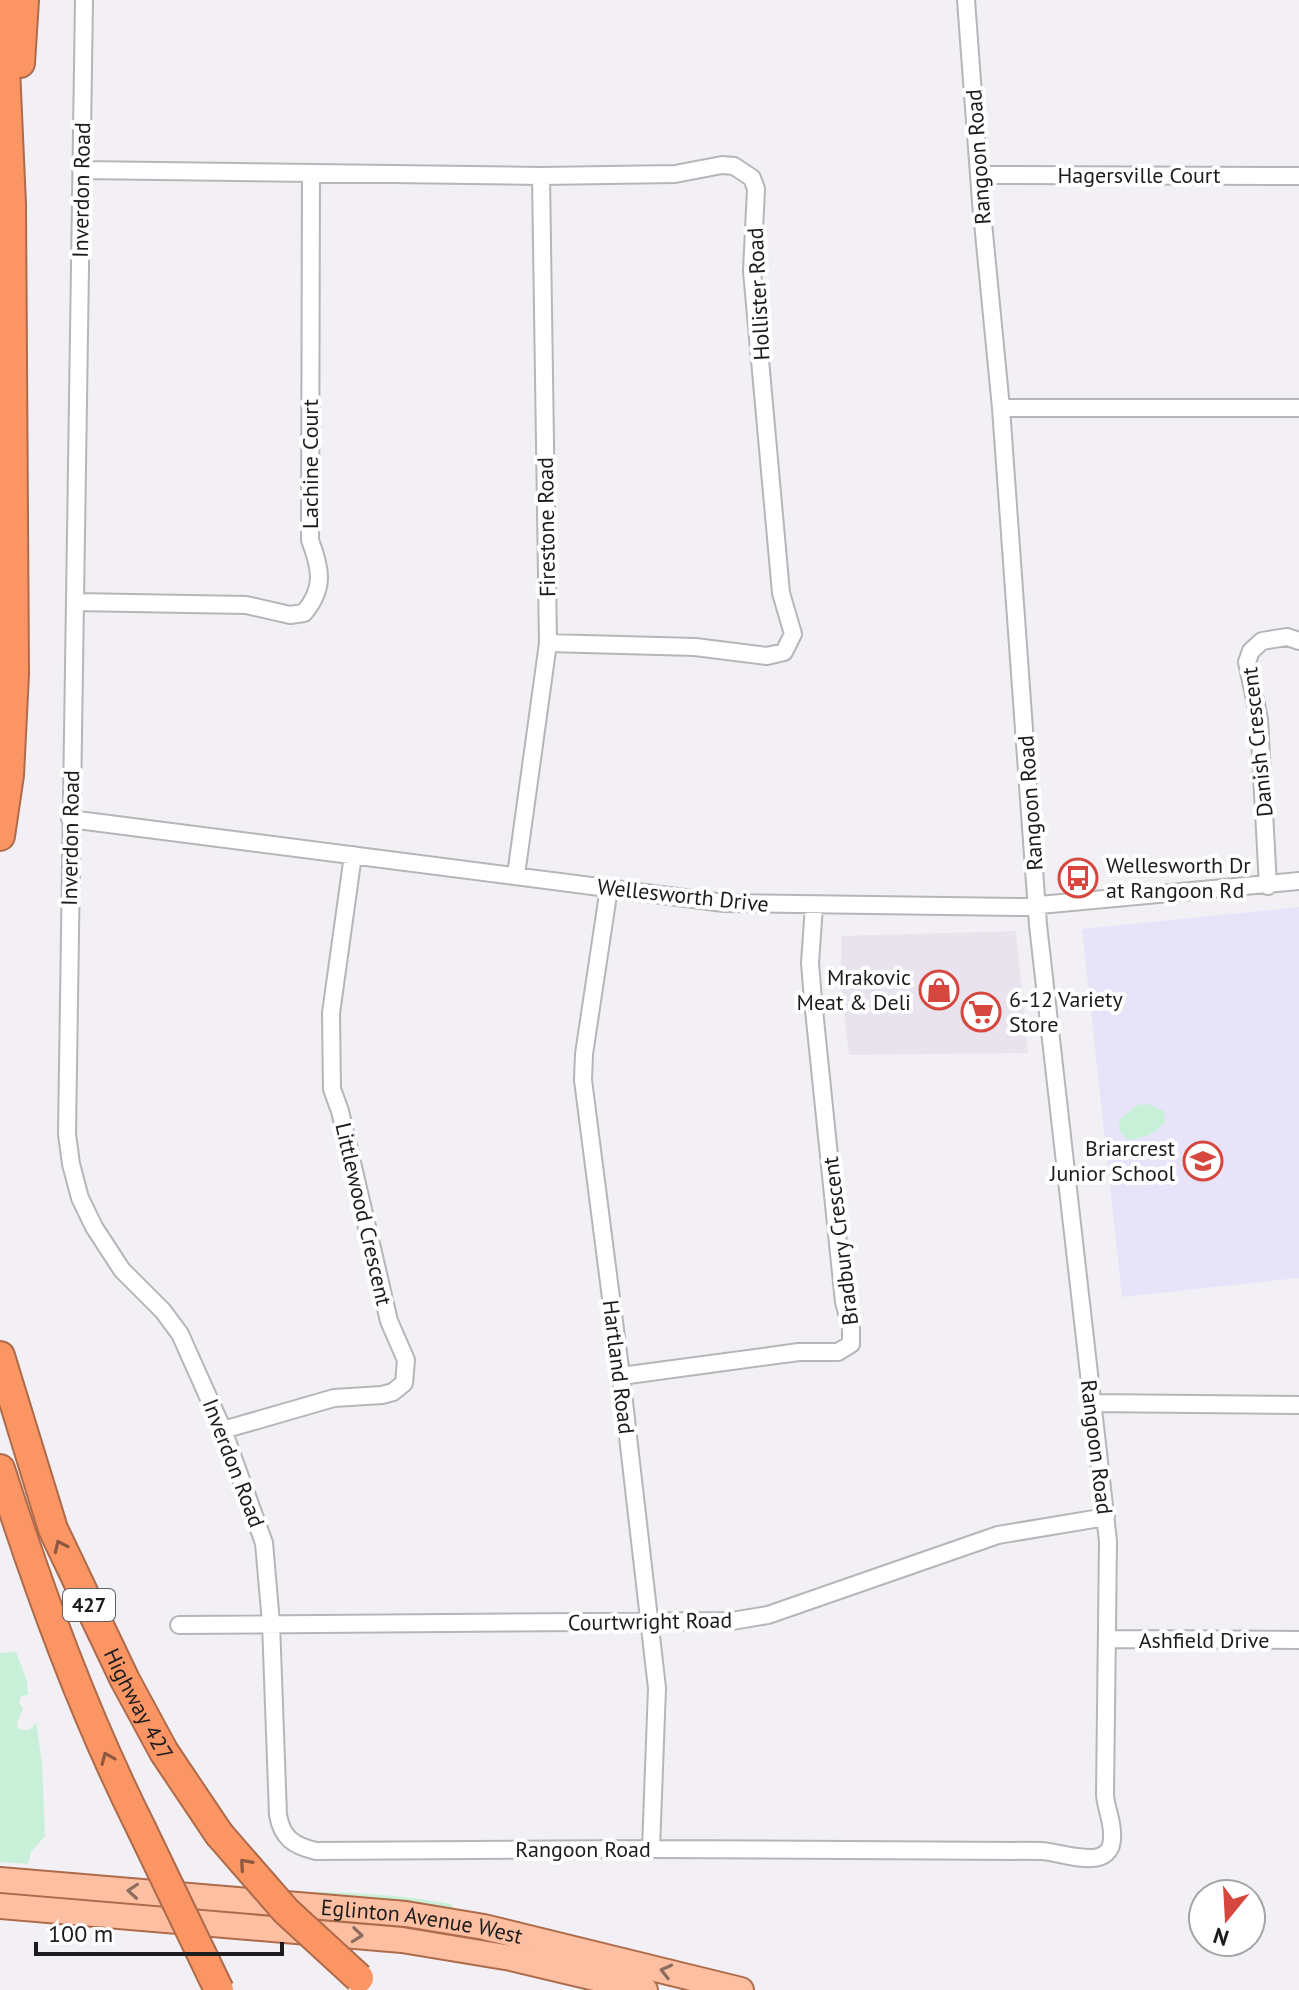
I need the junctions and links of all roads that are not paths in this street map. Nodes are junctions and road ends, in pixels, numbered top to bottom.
1 (2, 0) edge
2 (24, 0) edge
3 (84, 0) edge
4 (966, 0) edge
5 (81, 170) junction
6 (311, 174) junction
7 (980, 175) junction
8 (541, 176) junction
9 (1299, 176) edge
10 (11, 204) junction
11 (1001, 408) junction
12 (1299, 408) edge
13 (75, 602) junction
14 (1299, 641) edge
15 (548, 643) junction
16 (70, 819) junction
17 (0, 836) edge
18 (353, 855) junction
19 (516, 875) junction
20 (1299, 881) edge
21 (1268, 886) junction
22 (609, 888) junction
23 (1036, 904) junction
24 (814, 906) junction
25 (0, 1356) edge
26 (621, 1376) junction
27 (1091, 1403) junction
28 (1299, 1405) edge
29 (223, 1430) junction
30 (0, 1469) edge
31 (1106, 1517) junction
32 (271, 1623) junction
33 (648, 1623) junction
34 (179, 1625) dead end
35 (1109, 1639) junction
36 (1299, 1640) edge
37 (651, 1849) junction
38 (0, 1880) edge
39 (0, 1906) edge
40 (367, 1984) edge
41 (219, 1990) edge
42 (645, 1990) edge
43 (741, 1990) edge

1 - 10 highway
2 - 10 highway
3 - 5 street, Inverdon Road
4 - 7 street, Rangoon Road
5 - 6 street, Hollister Road
5 - 13 street, Inverdon Road
6 - 8 street, Hollister Road
6 - 13 street, Lachine Court
7 - 9 street, Hagersville Court
7 - 11 street, Rangoon Road
8 - 15 street, Firestone Road
8 - 15 street, Hollister Road
10 - 17 highway
11 - 12 street
11 - 23 street, Rangoon Road
13 - 16 street, Inverdon Road
14 - 21 street, Danish Crescent
15 - 19 street, Firestone Road
16 - 18 street, Wellesworth Drive
16 - 29 street, Inverdon Road
18 - 19 street, Wellesworth Drive
18 - 29 street, Littlewood Crescent
19 - 22 street, Wellesworth Drive
20 - 21 street, Wellesworth Drive
21 - 23 street, Wellesworth Drive
22 - 24 street, Wellesworth Drive
22 - 26 street, Hartland Road
23 - 24 street, Wellesworth Drive
23 - 27 street, Rangoon Road
24 - 26 street, Bradbury Crescent
40 -> 25 highway, Highway 427 / 427, bridge
26 - 33 street, Hartland Road
27 - 28 street
27 - 31 street, Rangoon Road
29 - 32 street, Inverdon Road
41 -> 30 highway, bridge
31 - 33 street, Courtwright Road
31 - 35 street, Rangoon Road
32 - 33 street, Courtwright Road
32 - 34 street, Courtwright Road
32 - 37 street, Rangoon Road
33 - 37 street, Hartland Road
35 - 36 street, Ashfield Drive
35 - 37 street, Rangoon Road
43 -> 38 main road, Eglinton Avenue West
39 -> 42 main road, Eglinton Avenue West

